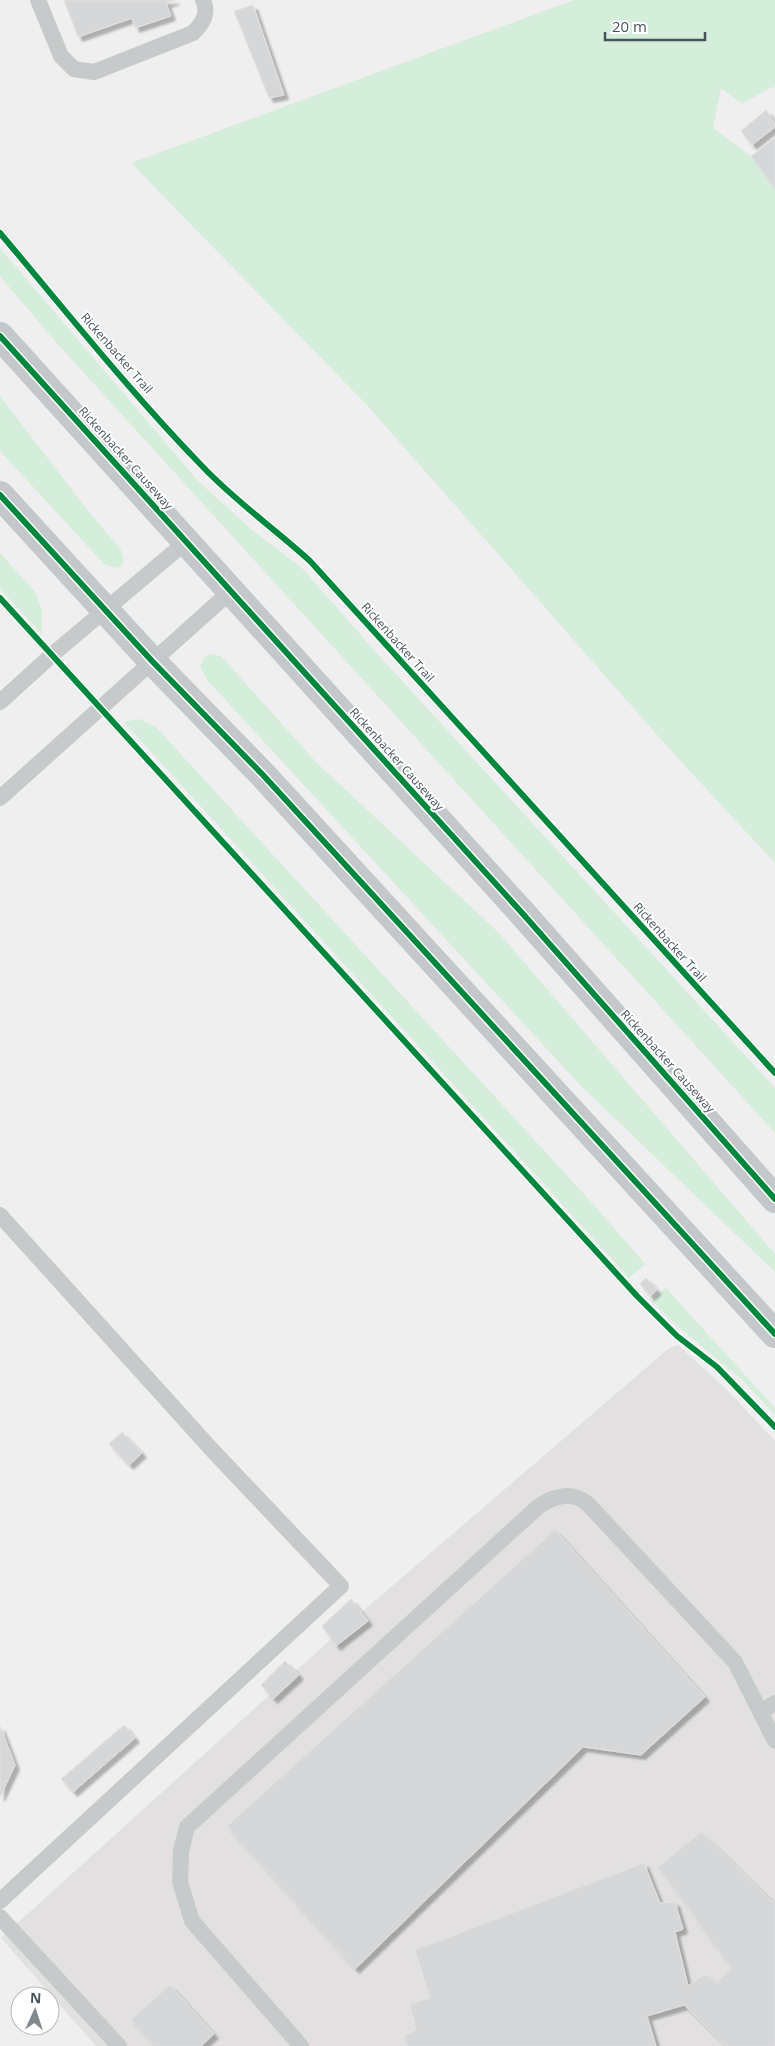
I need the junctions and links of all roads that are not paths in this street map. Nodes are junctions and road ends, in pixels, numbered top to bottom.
1 (38, 0) edge
2 (203, 0) edge
3 (0, 336) edge
4 (0, 495) edge
5 (187, 541) junction
6 (231, 592) junction
7 (105, 610) junction
8 (152, 661) junction
9 (0, 702) edge
10 (0, 798) edge
11 (775, 1199) edge
12 (0, 1215) edge
13 (775, 1334) edge
14 (775, 1703) edge
15 (760, 1712) junction
16 (775, 1741) edge
17 (0, 1901) edge
18 (0, 1917) edge
19 (119, 2046) edge
20 (301, 2046) edge

1 - 2 lane
3 - 5 main road, Rickenbacker Causeway
4 - 7 main road
5 - 6 main road, Rickenbacker Causeway
5 - 7 lane
6 - 8 lane
6 - 11 main road, Rickenbacker Causeway
7 - 8 main road
7 - 9 lane
8 - 10 lane
8 - 13 main road
12 - 17 lane
14 - 15 lane
15 - 16 lane
15 - 20 lane
18 - 19 lane

